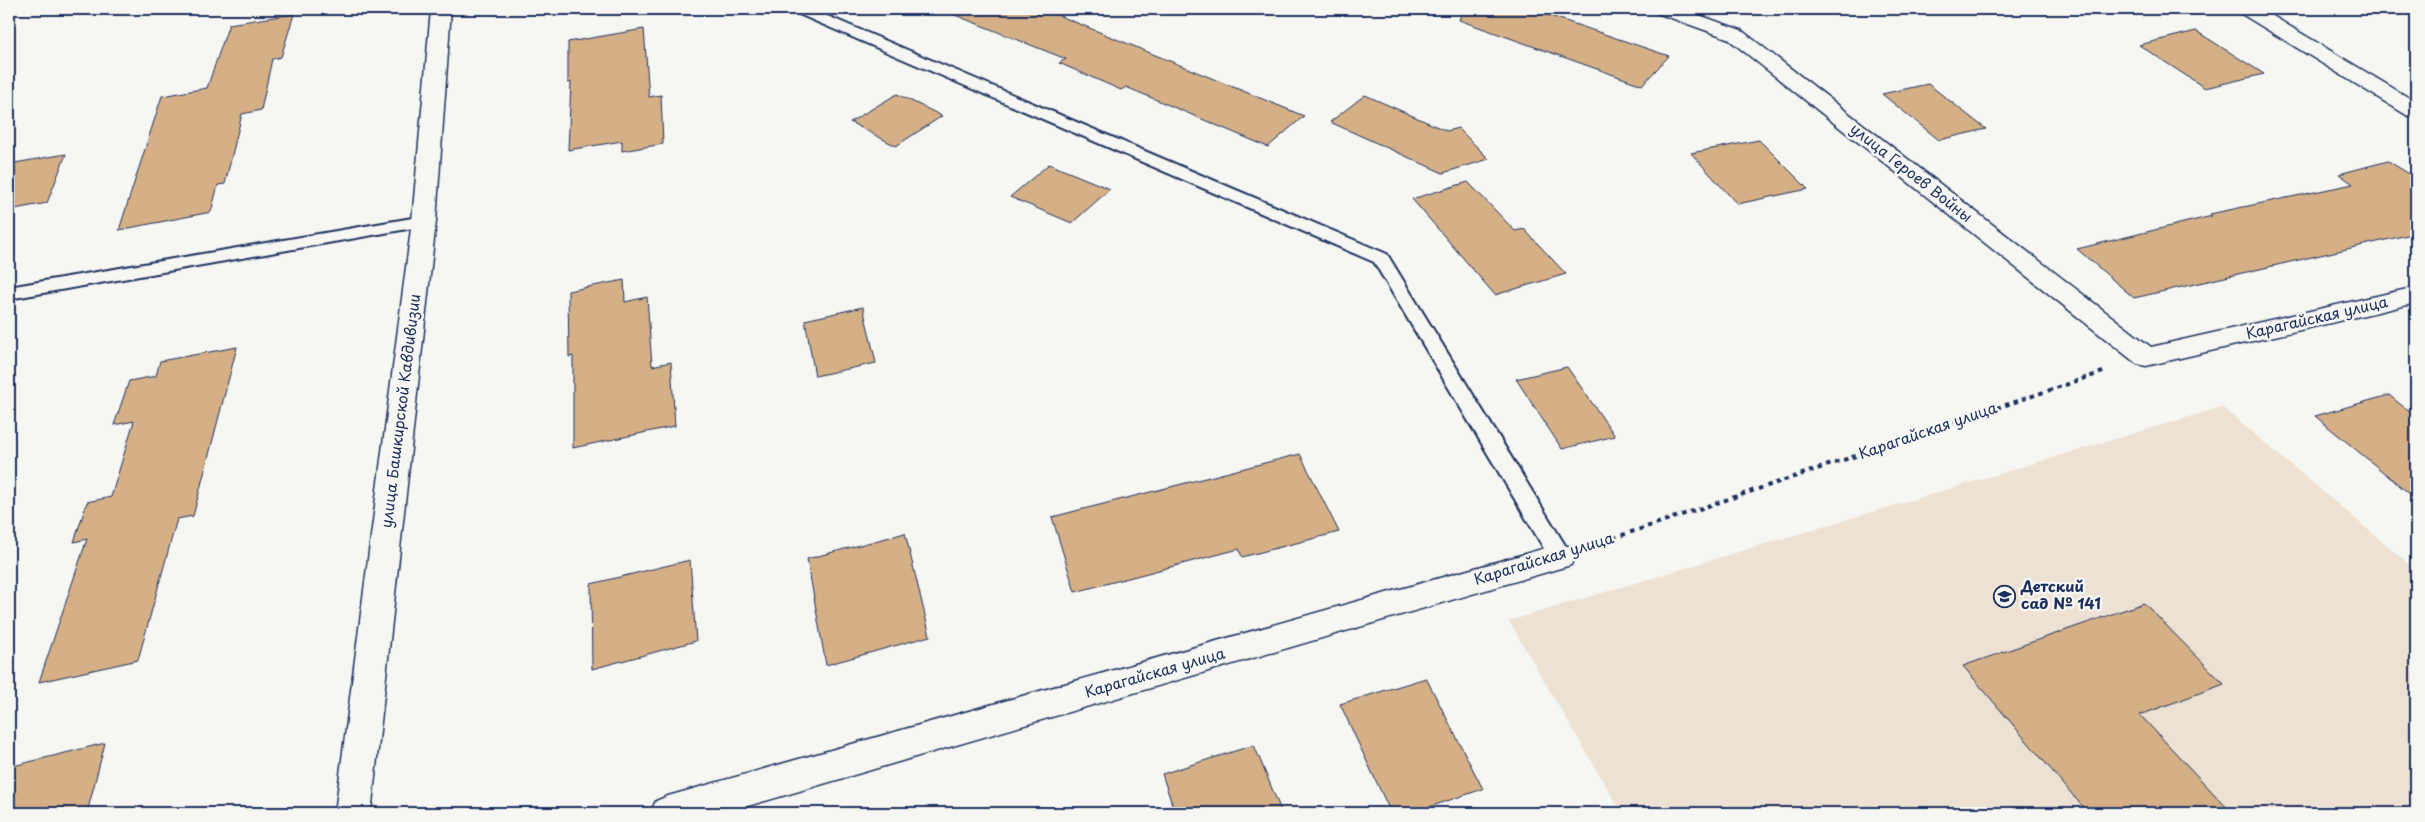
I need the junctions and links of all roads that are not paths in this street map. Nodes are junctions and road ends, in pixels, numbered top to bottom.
1 (441, 9) edge
2 (799, 9) edge
3 (1664, 9) edge
4 (2248, 9) edge
5 (2416, 111) edge
6 (424, 222) junction
7 (9, 293) edge
8 (2416, 295) edge
9 (2146, 357) joint
10 (1560, 556) joint
11 (353, 813) edge
12 (668, 813) edge

1 - 6 street, улица Башкирской Кавдивизии
2 - 10 lane
3 - 9 street, улица Героев Войны
4 - 5 street
6 - 7 lane
6 - 11 street, улица Башкирской Кавдивизии
8 - 9 street, Карагайская улица
10 - 12 street, Карагайская улица

